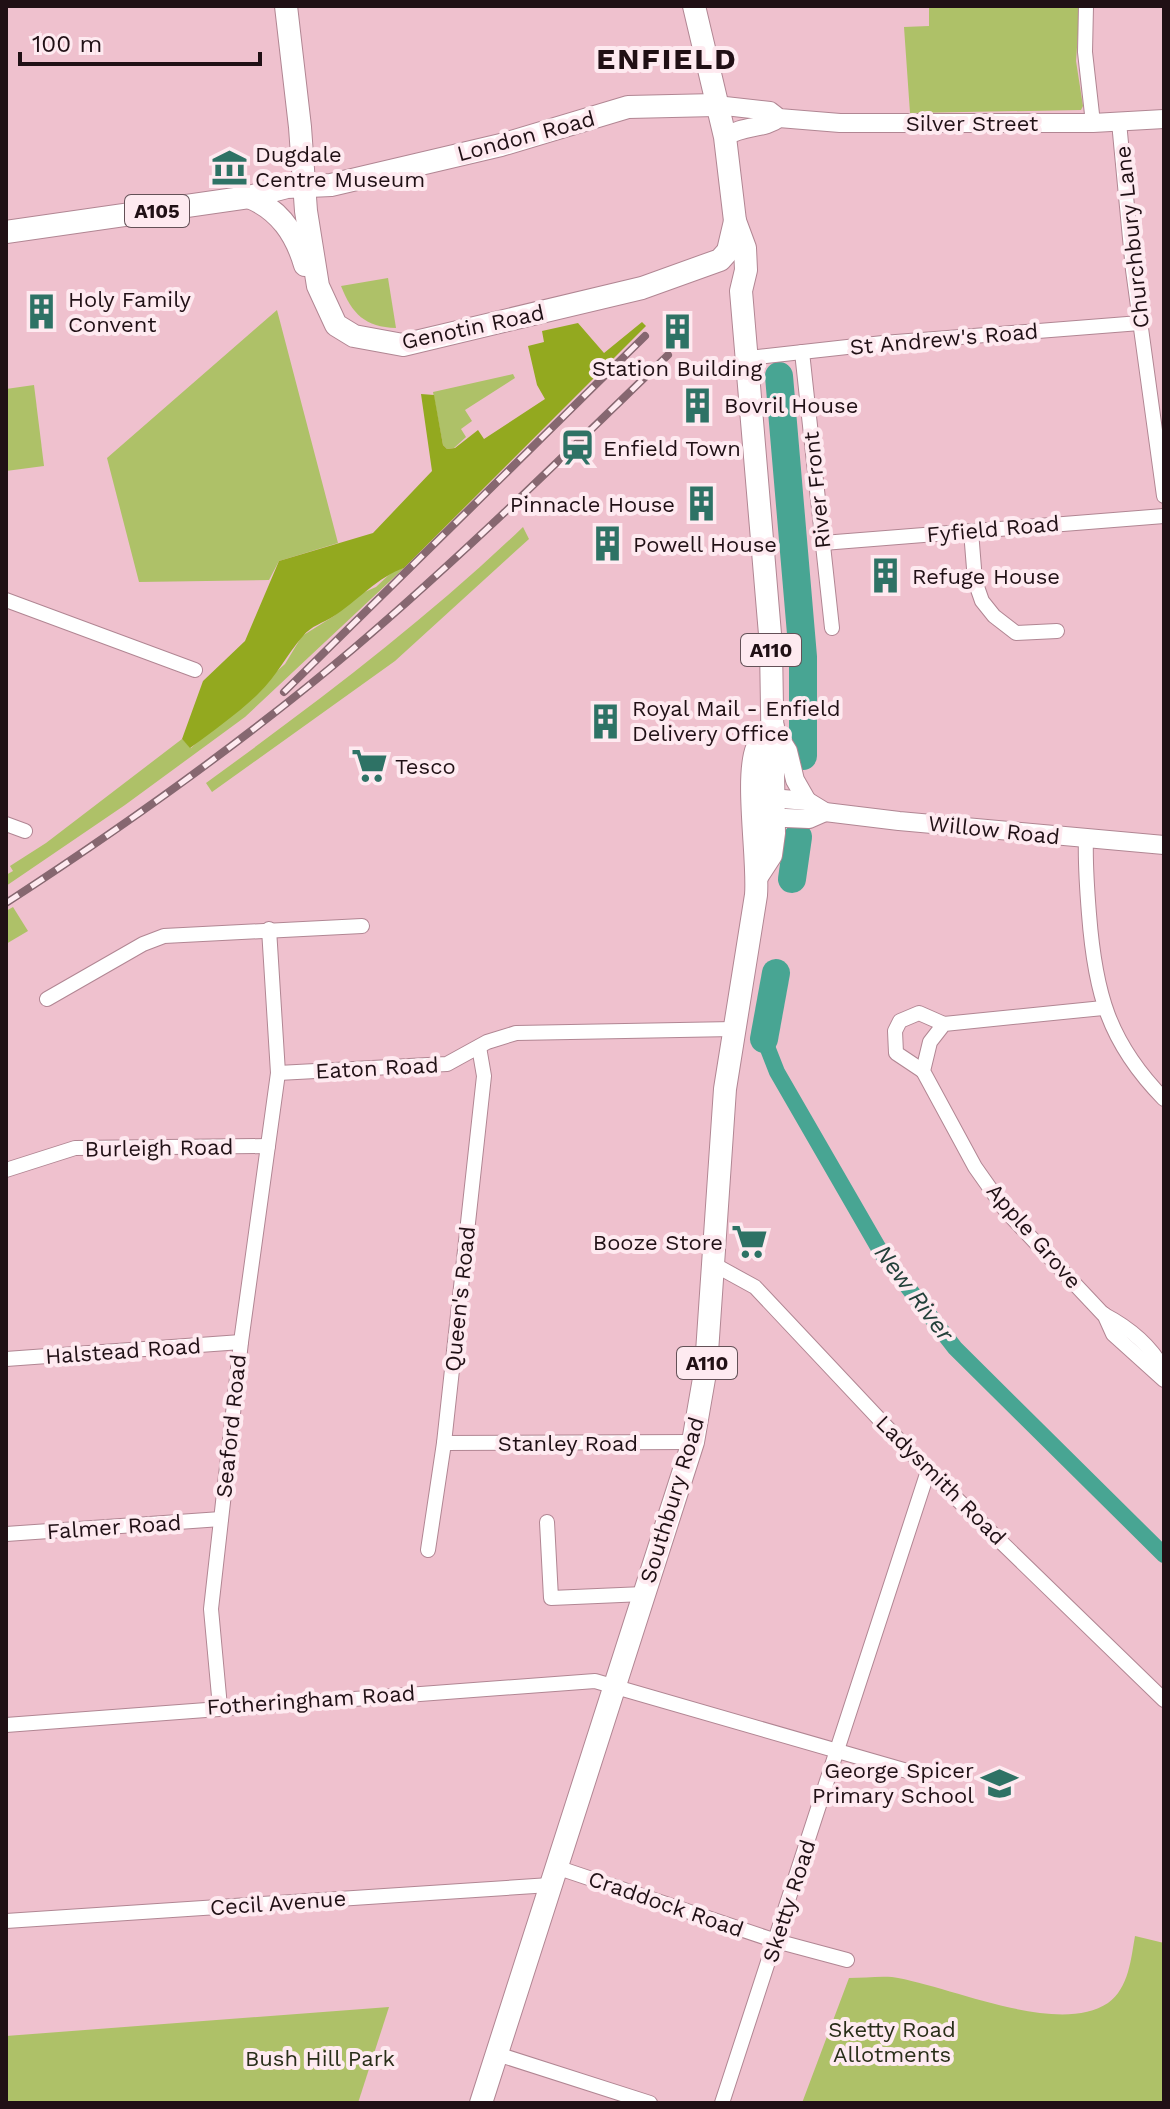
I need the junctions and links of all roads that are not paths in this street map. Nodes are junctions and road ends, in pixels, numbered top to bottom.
1 (286, 6) edge
2 (694, 6) edge
3 (1086, 6) edge
4 (716, 105) junction
5 (779, 118) junction
6 (1164, 119) edge
7 (1119, 122) junction
8 (1093, 123) junction
9 (725, 137) junction
10 (304, 187) junction
11 (249, 197) junction
12 (733, 227) junction
13 (6, 232) edge
14 (720, 260) junction
15 (318, 286) junction
16 (741, 291) junction
17 (1140, 323) junction
18 (802, 352) junction
19 (749, 358) junction
20 (1157, 389) edge
21 (1164, 496) edge
22 (1164, 516) edge
23 (971, 531) junction
24 (823, 543) junction
25 (6, 600) edge
26 (832, 628) dead end
27 (1057, 631) dead end
28 (195, 670) dead end
29 (773, 727) junction
30 (807, 801) junction
31 (764, 808) junction
32 (825, 812) junction
33 (6, 824) edge
34 (25, 831) dead end
35 (1086, 839) junction
36 (1164, 845) edge
37 (362, 926) dead end
38 (269, 929) junction
39 (47, 999) dead end
40 (1103, 1008) junction
41 (944, 1024) junction
42 (734, 1029) junction
43 (479, 1047) junction
44 (923, 1071) junction
45 (278, 1073) junction
46 (1164, 1099) edge
47 (268, 1146) junction
48 (6, 1170) edge
49 (715, 1265) junction
50 (1103, 1314) junction
51 (241, 1342) junction
52 (6, 1359) edge
53 (1164, 1370) edge
54 (1164, 1380) edge
55 (693, 1442) junction
56 (444, 1443) junction
57 (928, 1471) junction
58 (221, 1519) junction
59 (547, 1522) dead end
60 (6, 1534) edge
61 (428, 1550) dead end
62 (644, 1594) junction
63 (606, 1683) junction
64 (1164, 1700) edge
65 (220, 1707) junction
66 (6, 1725) edge
67 (837, 1752) junction
68 (914, 1773) dead end
69 (553, 1876) junction
70 (6, 1921) edge
71 (776, 1941) junction
72 (847, 1960) dead end
73 (497, 2054) junction
74 (481, 2103) edge
75 (650, 2103) edge
76 (722, 2103) edge

1 - 10 main road, Genotin Road
2 - 4 main road, Southbury Road
3 - 8 street
4 - 5 street, Silver Street
4 - 9 main road, Southbury Road
4 - 10 main road, London Road
5 - 8 street, Silver Street
5 - 9 street, Silver Street
6 - 7 street, Silver Street
7 - 8 street, Silver Street
7 - 17 street, Churchbury Lane
9 - 12 main road, Southbury Road
10 - 11 main road, London Road / A105
10 - 15 main road, Genotin Road
11 - 13 main road, London Road / A105
11 - 15 main road
12 - 14 main road
12 - 16 main road, Southbury Road / A110
14 - 15 main road, Genotin Road
14 - 16 main road, Southbury Road / A110
16 - 19 main road, Southbury Road / A110
17 - 18 street, St Andrew's Road
17 - 20 street, Churchbury Lane
18 - 19 street, St Andrew's Road
18 - 24 street, River Front
19 - 29 main road, Southbury Road / A110
20 - 21 street, Churchbury Lane
22 - 23 street, Fyfield Road
23 - 24 street, Fyfield Road
23 - 27 street
24 - 26 street, River Front
25 - 28 street
29 - 30 street
29 - 31 main road, Southbury Road / A110
30 - 31 street, Willow Road
30 - 32 street, Willow Road
31 - 32 street, Willow Road
31 - 42 main road, Southbury Road / A110
32 - 35 street, Willow Road
33 - 34 street
35 - 36 street, Willow Road
35 - 40 street
37 - 38 street
38 - 39 street
38 - 45 street
40 - 41 street, Apple Grove
40 - 46 street
41 - 44 street
41 - 44 street, Apple Grove
42 - 43 street, Eaton Road
42 - 49 main road, Southbury Road / A110
43 - 45 street, Eaton Road
43 - 56 street, Queen's Road
44 - 50 street, Apple Grove
45 - 47 street
47 - 48 street, Burleigh Road
47 - 51 street, Seaford Road
49 - 55 main road, Southbury Road / A110
49 - 57 street, Ladysmith Road
50 - 53 street, Apple Grove
50 - 54 street, Apple Grove
51 - 52 street, Halstead Road
51 - 58 street, Seaford Road
55 - 56 street, Stanley Road
55 - 62 main road, Southbury Road / A110
56 - 61 street, Queen's Road
57 - 64 street, Ladysmith Road
57 - 67 street, Sketty Road
58 - 60 street, Falmer Road
58 - 65 street, Seaford Road
59 - 62 street
62 - 63 main road, Southbury Road / A110
63 - 65 street, Fotheringham Road
63 - 67 street
63 - 69 main road, Southbury Road / A110
65 - 66 street, Fotheringham Road
67 - 68 street
67 - 71 street, Sketty Road
69 - 70 street, Cecil Avenue
69 - 71 street, Craddock Road
69 - 73 main road, Southbury Road / A110
71 - 72 street, Craddock Road
71 - 76 street, Sketty Road
73 - 74 main road, Southbury Road / A110
73 - 75 street

